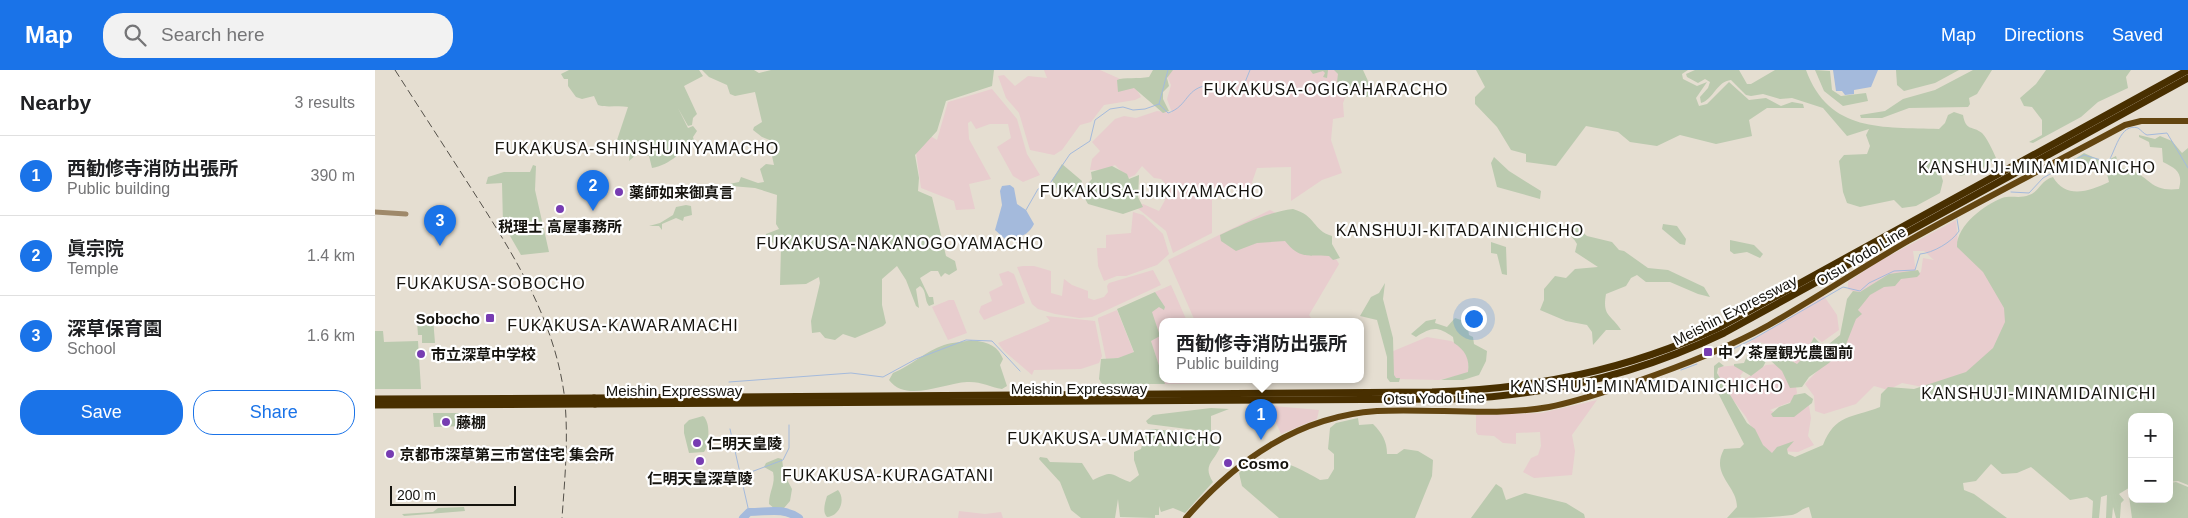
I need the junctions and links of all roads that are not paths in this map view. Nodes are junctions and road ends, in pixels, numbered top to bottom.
1 (2188, 70) edge
2 (2188, 78) edge
3 (2188, 121) edge
4 (375, 212) edge
5 (406, 214) dead end
6 (375, 399) edge
7 (595, 401) junction
8 (375, 405) edge
9 (1186, 518) edge

1 - 7 highway, Meishin Expressway
2 - 7 highway, Meishin Expressway
3 - 9 main road, Otsu Yodo Line
4 - 5 street
6 - 7 highway, Meishin Expressway, bridge
7 - 8 highway, Meishin Expressway, bridge

